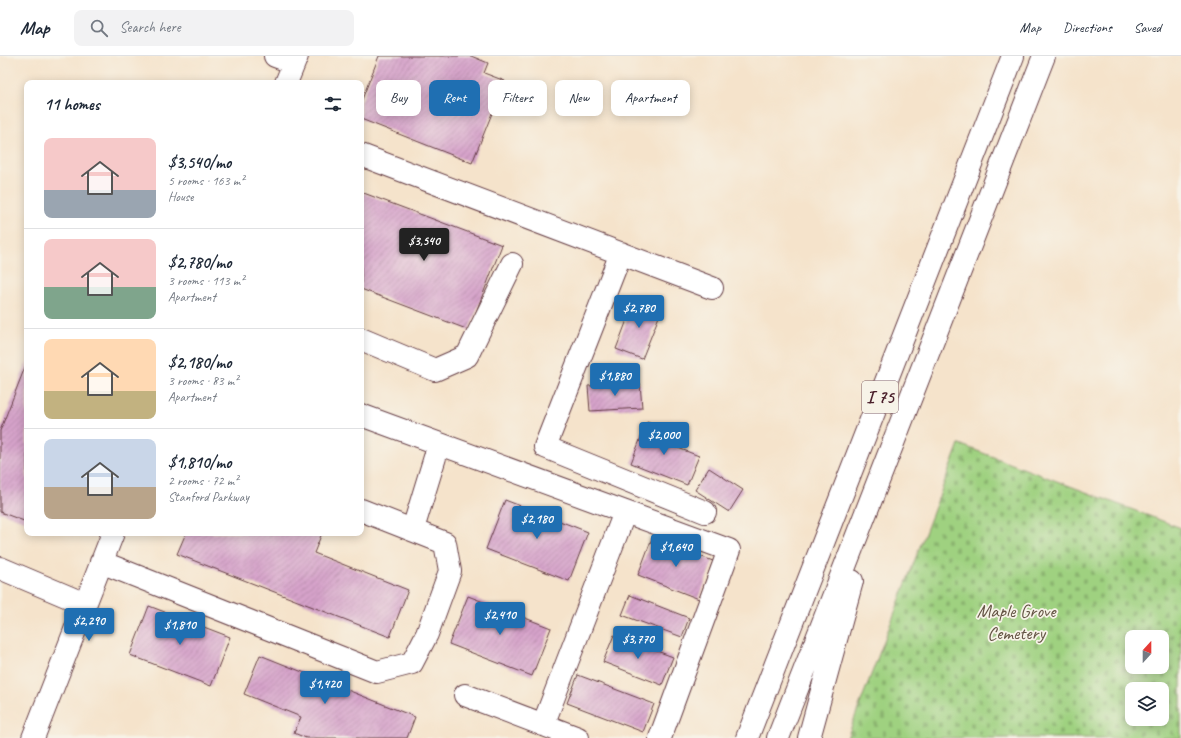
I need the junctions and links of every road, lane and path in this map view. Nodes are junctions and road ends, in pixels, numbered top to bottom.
1 (1013, 56) edge
2 (1044, 56) edge
3 (364, 157) edge
4 (621, 253) junction
5 (512, 264) dead end
6 (712, 288) dead end
7 (364, 340) edge
8 (364, 416) edge
9 (439, 444) junction
10 (871, 502) junction
11 (364, 511) edge
12 (624, 512) junction
13 (705, 512) dead end
14 (413, 530) junction
15 (112, 536) edge
16 (826, 536) junction
17 (101, 562) junction
18 (0, 568) edge
19 (85, 604) junction
20 (465, 695) dead end
21 (543, 725) junction
22 (33, 738) edge
23 (578, 738) edge
24 (660, 738) edge
25 (733, 738) edge
26 (747, 738) edge
27 (778, 738) edge
28 (809, 738) edge

1 - 16 main road, I 75
2 - 10 main road, I 75
3 - 4 main road
4 - 6 main road
4 - 13 main road
5 - 7 main road
8 - 9 main road
9 - 12 main road
9 - 14 main road
10 - 27 main road, I 75
10 - 28 main road
11 - 14 main road
12 - 21 main road
12 - 24 main road
14 - 17 main road
15 - 17 main road
16 - 25 main road
16 - 26 main road, I 75
17 - 19 main road
18 - 19 main road
19 - 22 main road
20 - 21 main road
21 - 23 main road

